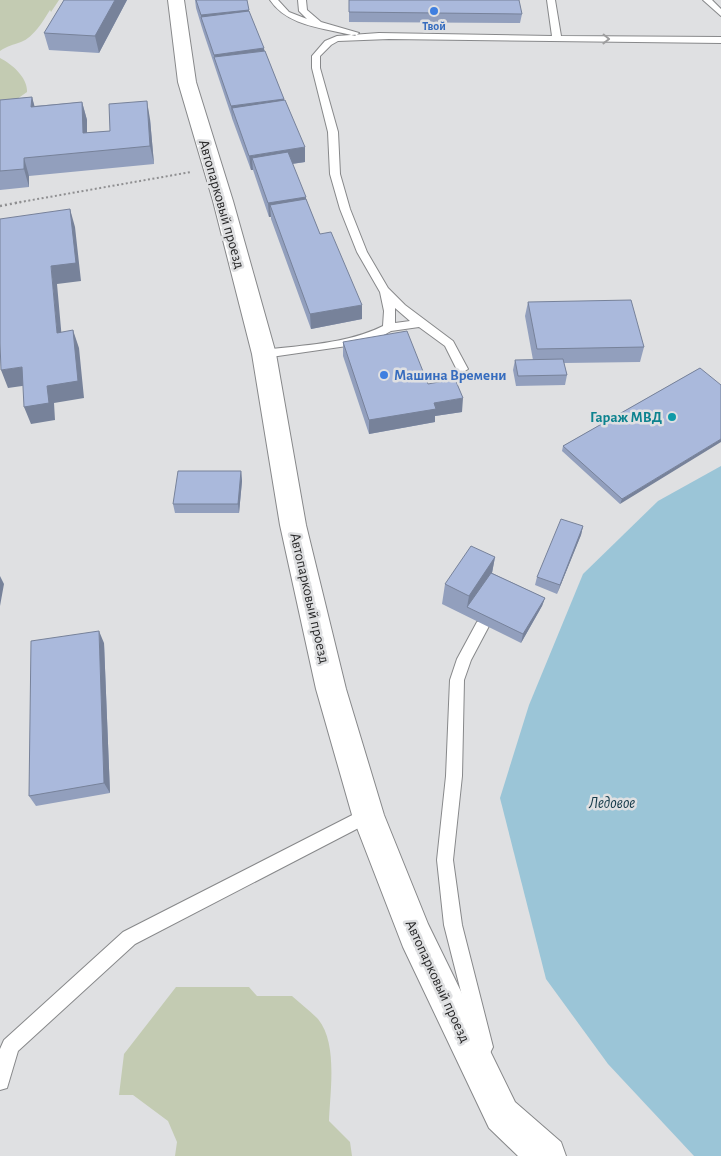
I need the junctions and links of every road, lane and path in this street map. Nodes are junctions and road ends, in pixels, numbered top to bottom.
1 (176, 0) edge
2 (274, 0) edge
3 (302, 0) edge
4 (551, 0) edge
5 (707, 0) edge
6 (721, 14) edge
7 (318, 24) junction
8 (386, 37) junction
9 (558, 39) junction
10 (721, 40) edge
11 (212, 168) junction
12 (0, 206) edge
13 (384, 290) junction
14 (419, 323) junction
15 (388, 328) junction
16 (264, 354) junction
17 (462, 369) dead end
18 (482, 626) edge
19 (368, 815) junction
20 (5, 1048) edge
21 (0, 1081) edge
22 (502, 1115) junction
23 (548, 1156) edge

1 - 11 street, Автопарковый проезд
2 - 7 lane
3 - 7 lane
4 - 9 lane
5 - 6 lane
7 - 8 lane
8 - 9 lane
8 - 13 lane
9 -> 10 lane
11 - 12 path
11 - 16 street, Автопарковый проезд
13 - 14 lane
13 - 15 lane
14 - 15 lane
14 - 17 lane
15 - 16 lane
16 - 19 street, Автопарковый проезд
18 - 22 lane
19 - 20 lane
19 - 22 street, Автопарковый проезд
20 - 21 lane
22 - 23 street, Автопарковый проезд

